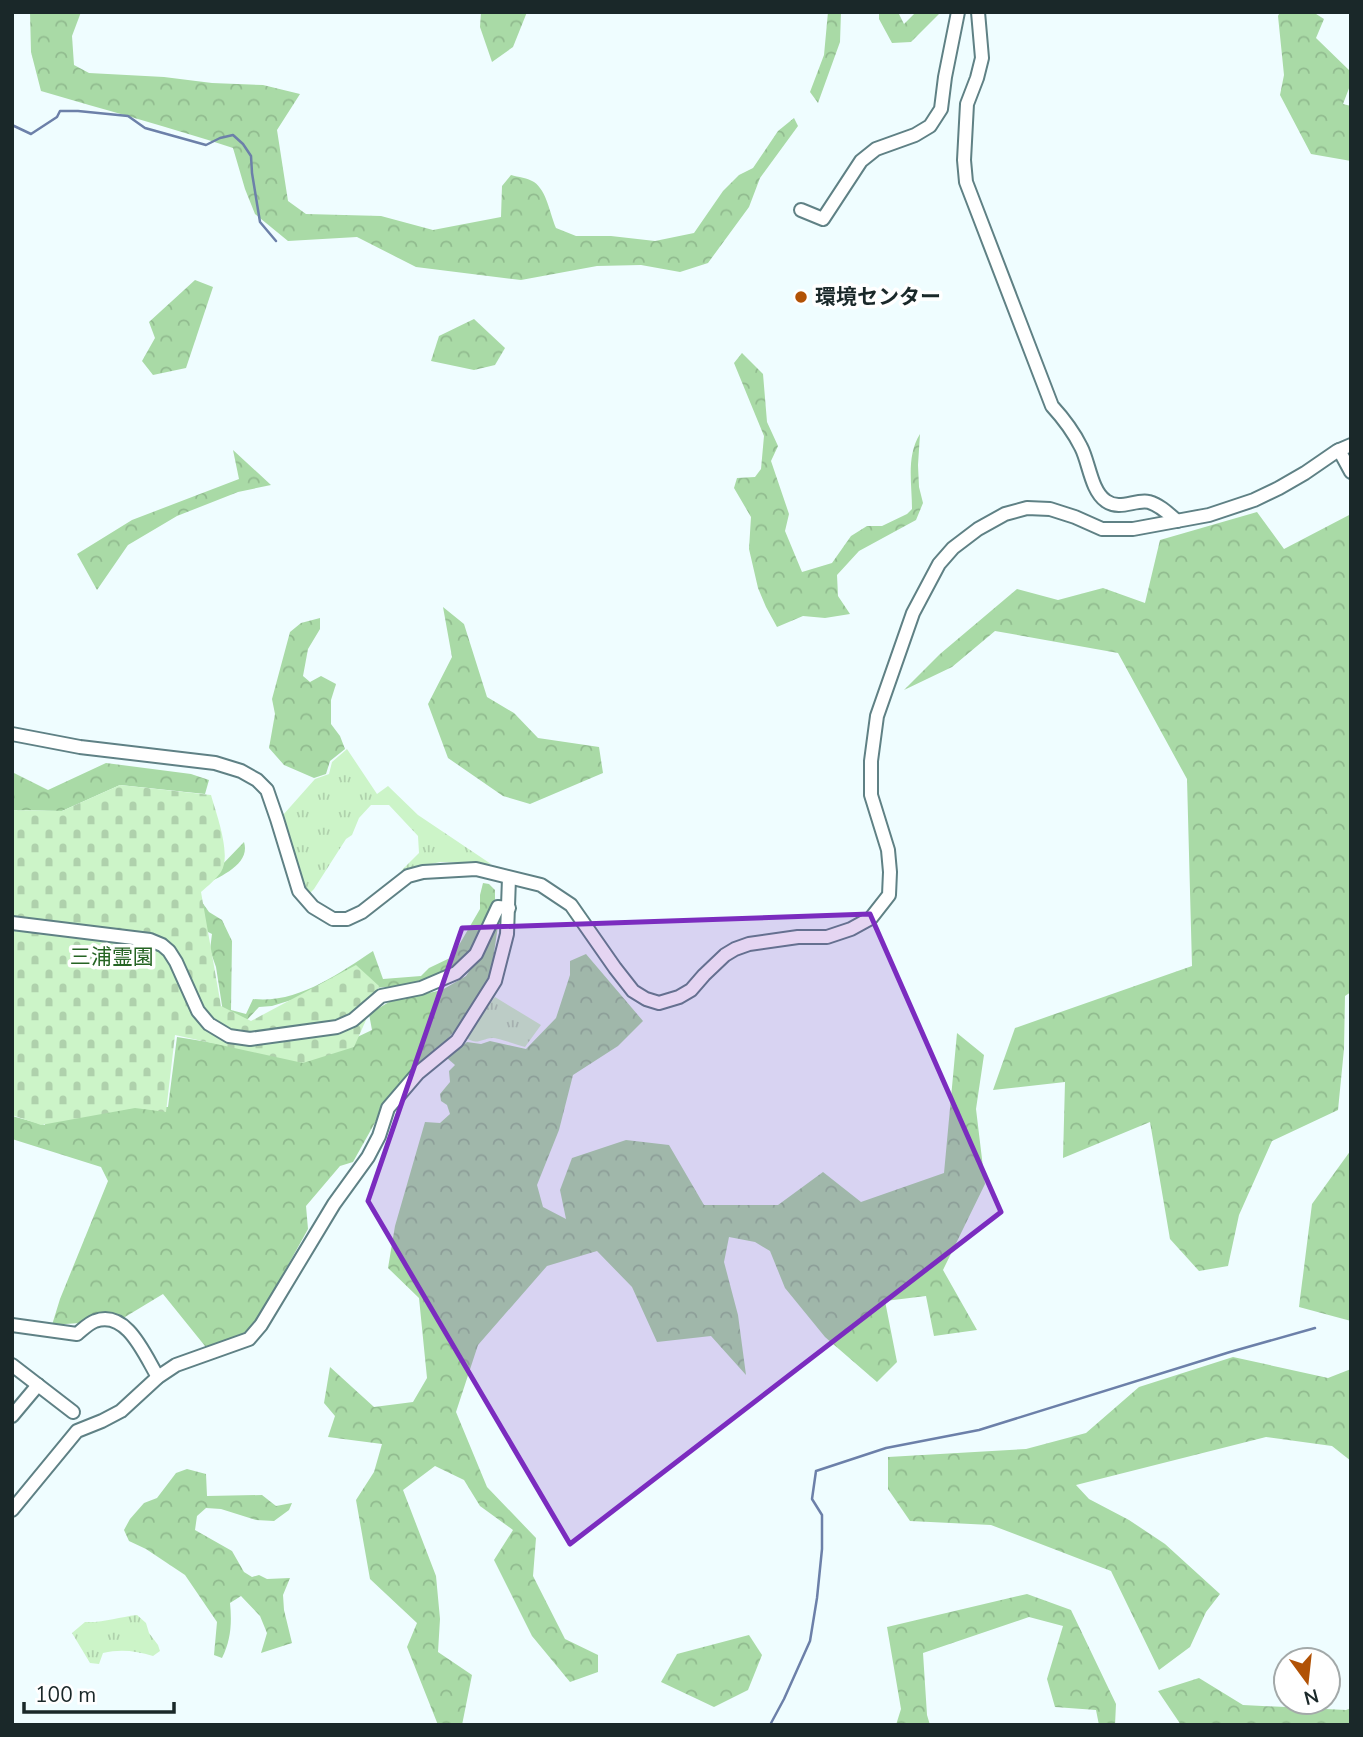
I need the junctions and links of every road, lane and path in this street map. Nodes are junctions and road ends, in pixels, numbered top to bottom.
1 (958, 12) edge
2 (978, 12) edge
3 (801, 210) dead end
4 (1345, 447) edge
5 (1351, 472) edge
6 (1177, 521) junction
7 (12, 734) edge
8 (509, 878) junction
9 (509, 908) junction
10 (12, 923) edge
11 (12, 1325) edge
12 (12, 1365) edge
13 (158, 1377) junction
14 (38, 1385) junction
15 (72, 1412) dead end
16 (12, 1416) edge
17 (18, 1495) edge
18 (12, 1510) edge

1 - 3 street
2 - 6 street
4 - 5 street
4 - 6 street
6 - 8 street
7 - 8 street
8 - 9 street
9 - 10 street
9 - 13 street
11 - 13 street
12 - 14 street
13 - 17 street
14 - 15 street
14 - 16 street
17 - 18 street

